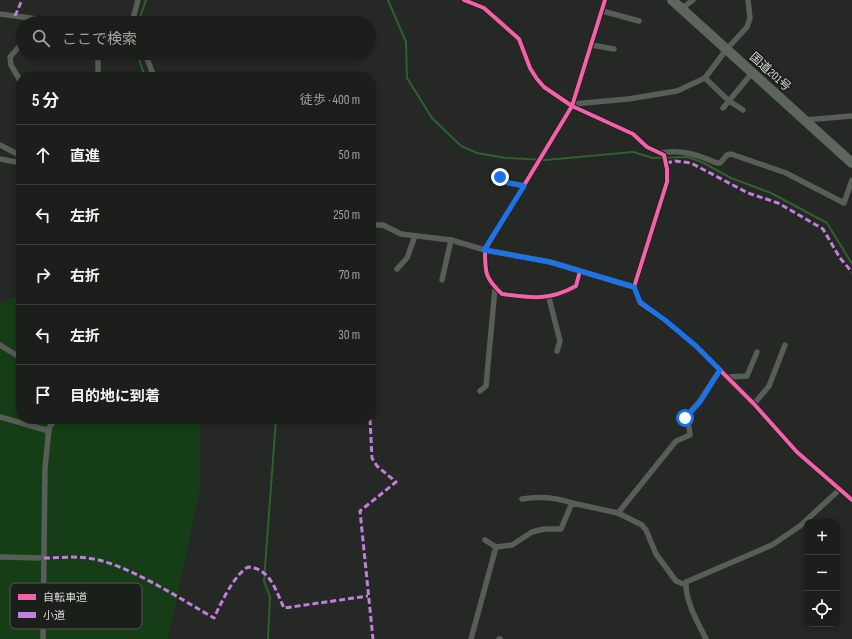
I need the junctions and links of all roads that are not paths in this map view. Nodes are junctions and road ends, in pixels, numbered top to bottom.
1 (138, 0) edge
2 (464, 0) edge
3 (605, 0) edge
4 (672, 0) edge
5 (693, 0) edge
6 (748, 0) edge
7 (682, 9) junction
8 (602, 11) junction
9 (0, 14) edge
10 (134, 16) edge
11 (16, 17) edge
12 (639, 21) dead end
13 (591, 45) junction
14 (614, 49) dead end
15 (16, 50) edge
16 (726, 50) junction
17 (98, 60) edge
18 (148, 60) edge
19 (98, 72) edge
20 (152, 72) edge
21 (752, 73) junction
22 (16, 74) edge
23 (705, 78) junction
24 (729, 102) junction
25 (572, 105) junction
26 (724, 108) dead end
27 (743, 110) dead end
28 (852, 116) edge
29 (804, 120) junction
30 (0, 145) edge
31 (843, 155) junction
32 (664, 156) junction
33 (16, 157) edge
34 (0, 159) edge
35 (16, 161) edge
36 (852, 163) edge
37 (852, 171) edge
38 (500, 177) dead end
39 (852, 180) edge
40 (524, 186) junction
41 (376, 225) edge
42 (415, 236) junction
43 (451, 240) junction
44 (484, 250) junction
45 (397, 270) dead end
46 (580, 271) junction
47 (442, 280) dead end
48 (634, 287) junction
49 (495, 288) junction
50 (549, 298) junction
51 (0, 345) edge
52 (785, 346) dead end
53 (558, 351) dead end
54 (757, 352) dead end
55 (16, 355) edge
56 (720, 370) junction
57 (728, 377) junction
58 (480, 391) dead end
59 (754, 404) junction
60 (0, 417) edge
61 (16, 422) edge
62 (24, 424) edge
63 (52, 424) edge
64 (49, 431) junction
65 (839, 490) junction
66 (522, 499) dead end
67 (852, 500) edge
68 (572, 503) junction
69 (618, 513) junction
70 (485, 540) dead end
71 (496, 547) junction
72 (0, 557) edge
73 (44, 558) junction
74 (44, 583) edge
75 (686, 585) junction
76 (43, 629) edge
77 (43, 639) edge
78 (471, 639) edge
79 (706, 639) edge

1 - 10 street
2 - 25 street
3 - 8 street
4 - 7 highway, 国道201号
5 - 7 street
6 - 16 street
7 - 16 highway, 国道201号
8 - 12 street
8 - 13 street
9 - 11 street
13 - 14 street
13 - 25 street
15 - 22 street
16 - 21 highway, 国道201号
16 - 23 street
17 - 19 street
18 - 20 street
21 - 24 street
21 - 29 highway, 国道201号
23 - 24 street
23 - 25 street
24 - 26 street
24 - 27 street
25 - 32 street
25 - 40 street
28 - 29 street
29 - 31 highway, 国道201号
30 - 33 street
31 - 36 highway, 国道201号
31 - 37 street
32 - 39 street
32 - 48 street
34 - 35 street
38 - 40 street
40 - 44 street
41 - 42 street
42 - 43 street
42 - 45 street
43 - 44 street
43 - 47 street
44 - 46 street
44 - 49 street
46 - 48 street
46 - 50 street
48 - 56 street
49 - 50 street
49 - 58 street
50 - 53 street
51 - 55 street
52 - 59 street
54 - 57 street
56 - 57 street
56 - 69 street
57 - 59 street
59 - 65 street
60 - 61 street
62 - 64 street
63 - 64 street
64 - 73 street
65 - 67 street
65 - 75 street
66 - 68 street
68 - 69 street
68 - 71 street
69 - 75 street
70 - 71 street
71 - 78 street
72 - 73 street
73 - 74 street
75 - 79 street
76 - 77 street

